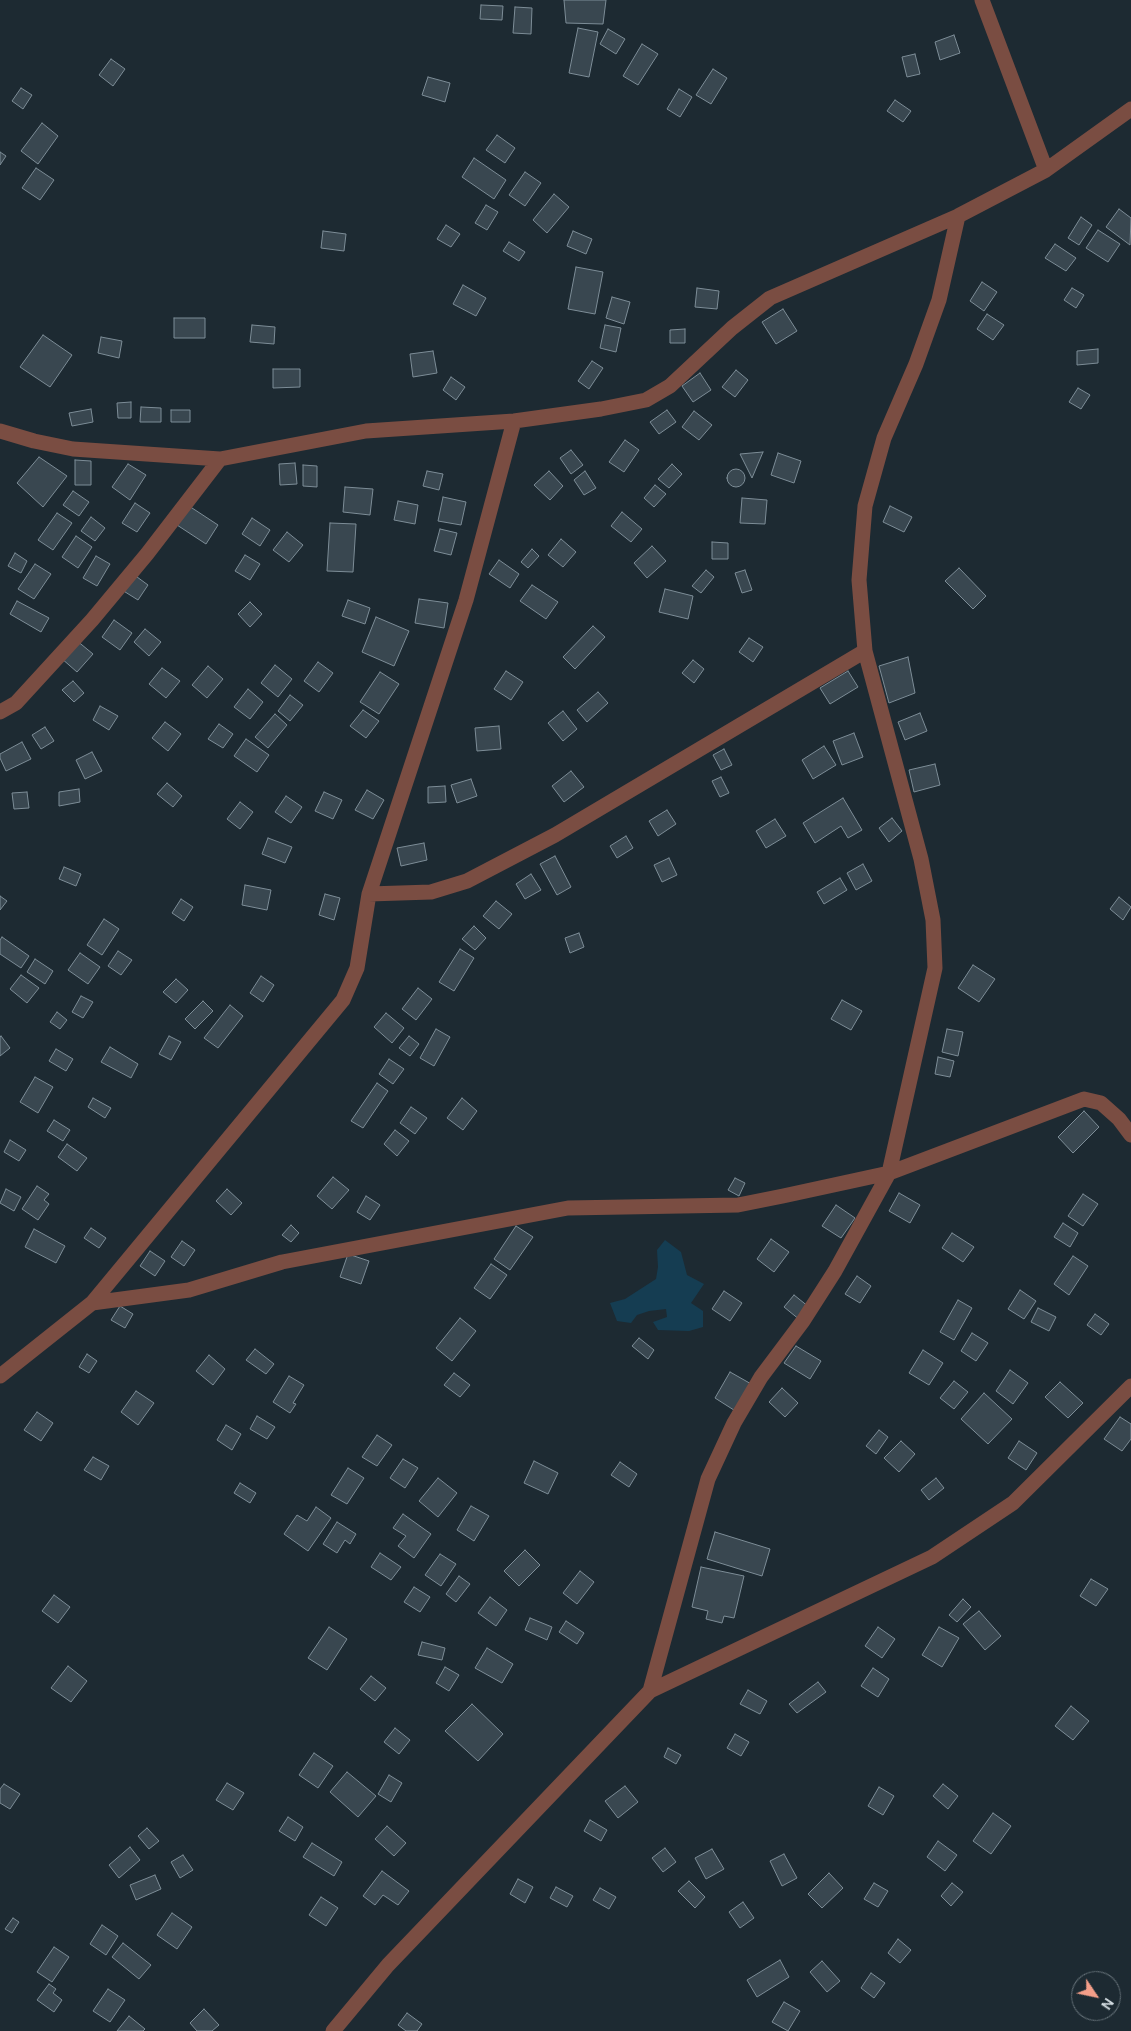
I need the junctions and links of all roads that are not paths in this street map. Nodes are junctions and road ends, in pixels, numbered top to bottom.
1 (982, 0) edge
2 (1131, 109) edge
3 (1046, 170) junction
4 (958, 216) junction
5 (514, 421) junction
6 (0, 431) edge
7 (220, 459) junction
8 (866, 651) junction
9 (0, 712) edge
10 (369, 894) junction
11 (1131, 1135) edge
12 (889, 1173) junction
13 (92, 1303) junction
14 (0, 1376) edge
15 (1131, 1386) edge
16 (650, 1692) junction
17 (333, 2031) edge

1 - 3 street
2 - 3 street
3 - 4 street
4 - 5 street
4 - 8 street
5 - 7 street
5 - 10 street
6 - 7 street
7 - 9 street
8 - 10 street
8 - 12 street
10 - 13 street
11 - 12 street
12 - 13 street
12 - 16 street
13 - 14 street
15 - 16 street
16 - 17 street

